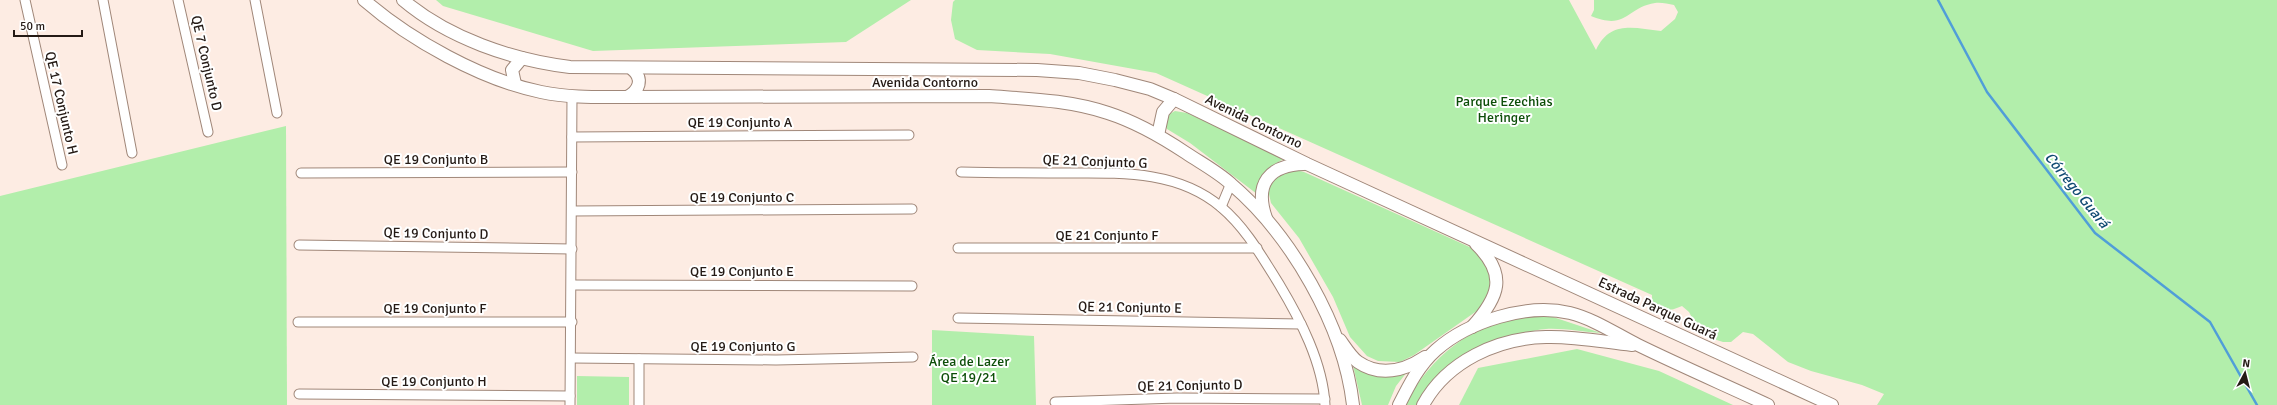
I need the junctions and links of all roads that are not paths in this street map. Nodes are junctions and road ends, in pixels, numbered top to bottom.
1 (25, 0) edge
2 (103, 0) edge
3 (178, 0) edge
4 (254, 0) edge
5 (364, 0) edge
6 (404, 0) edge
7 (522, 58) junction
8 (632, 69) junction
9 (515, 84) junction
10 (572, 96) junction
11 (627, 97) junction
12 (1174, 99) junction
13 (278, 113) dead end
14 (208, 132) dead end
15 (909, 135) dead end
16 (1158, 135) junction
17 (572, 137) junction
18 (132, 153) dead end
19 (1308, 164) junction
20 (62, 165) dead end
21 (572, 172) junction
22 (961, 172) dead end
23 (301, 174) dead end
24 (1231, 183) junction
25 (1221, 207) junction
26 (912, 209) dead end
27 (572, 211) junction
28 (1266, 220) junction
29 (1471, 239) junction
30 (299, 245) dead end
31 (958, 248) dead end
32 (1257, 248) junction
33 (572, 249) junction
34 (572, 285) junction
35 (912, 286) dead end
36 (958, 318) dead end
37 (298, 322) dead end
38 (572, 322) junction
39 (1301, 324) junction
40 (1471, 327) junction
41 (1337, 336) junction
42 (1639, 345) junction
43 (1436, 350) junction
44 (913, 357) dead end
45 (572, 358) junction
46 (638, 359) junction
47 (299, 394) dead end
48 (570, 400) edge
49 (1055, 402) dead end
50 (1325, 402) edge
51 (639, 405) edge
52 (1353, 405) edge
53 (1399, 405) edge
54 (1423, 405) edge
55 (1768, 405) edge
56 (1832, 405) edge

1 - 20 street, QE 17 Conjunto H
2 - 18 street
3 - 14 street, QE 7 Conjunto D
4 - 13 street
5 - 9 main road, Avenida Contorno
6 - 7 main road, Avenida Contorno
7 - 8 main road, Avenida Contorno
7 - 9 main road
8 - 11 main road
8 - 12 main road, Avenida Contorno
9 - 10 main road, Avenida Contorno
10 - 11 main road, Avenida Contorno
10 - 17 street
11 - 16 main road, Avenida Contorno
12 - 16 main road
12 - 19 main road, Avenida Contorno
15 - 17 street, QE 19 Conjunto A
16 - 24 main road, Avenida Contorno
17 - 21 street
19 - 28 main road
19 - 29 main road, Avenida Contorno
21 - 23 street, QE 19 Conjunto B
21 - 27 street
22 - 25 street, QE 21 Conjunto G
24 - 25 street
24 - 28 main road, Avenida Contorno
25 - 32 street
26 - 27 street, QE 19 Conjunto C
27 - 33 street
28 - 41 main road, Avenida Contorno
29 - 40 main road
29 - 56 main road, Estrada Parque Guará
30 - 33 street, QE 19 Conjunto D
31 - 32 street, QE 21 Conjunto F
32 - 39 street
33 - 34 street
34 - 35 street, QE 19 Conjunto E
34 - 38 street
36 - 39 street, QE 21 Conjunto E
37 - 38 street, QE 19 Conjunto F
38 - 45 street
39 - 50 street
40 - 42 main road
40 - 43 main road
41 - 43 main road
41 - 52 main road, Avenida Contorno
42 - 54 main road
42 - 55 main road
43 - 53 main road
44 - 46 street, QE 19 Conjunto G
45 - 46 street, QE 19 Conjunto G
45 - 48 street
46 - 51 street
47 - 48 street, QE 19 Conjunto H
49 - 50 street, QE 21 Conjunto D

